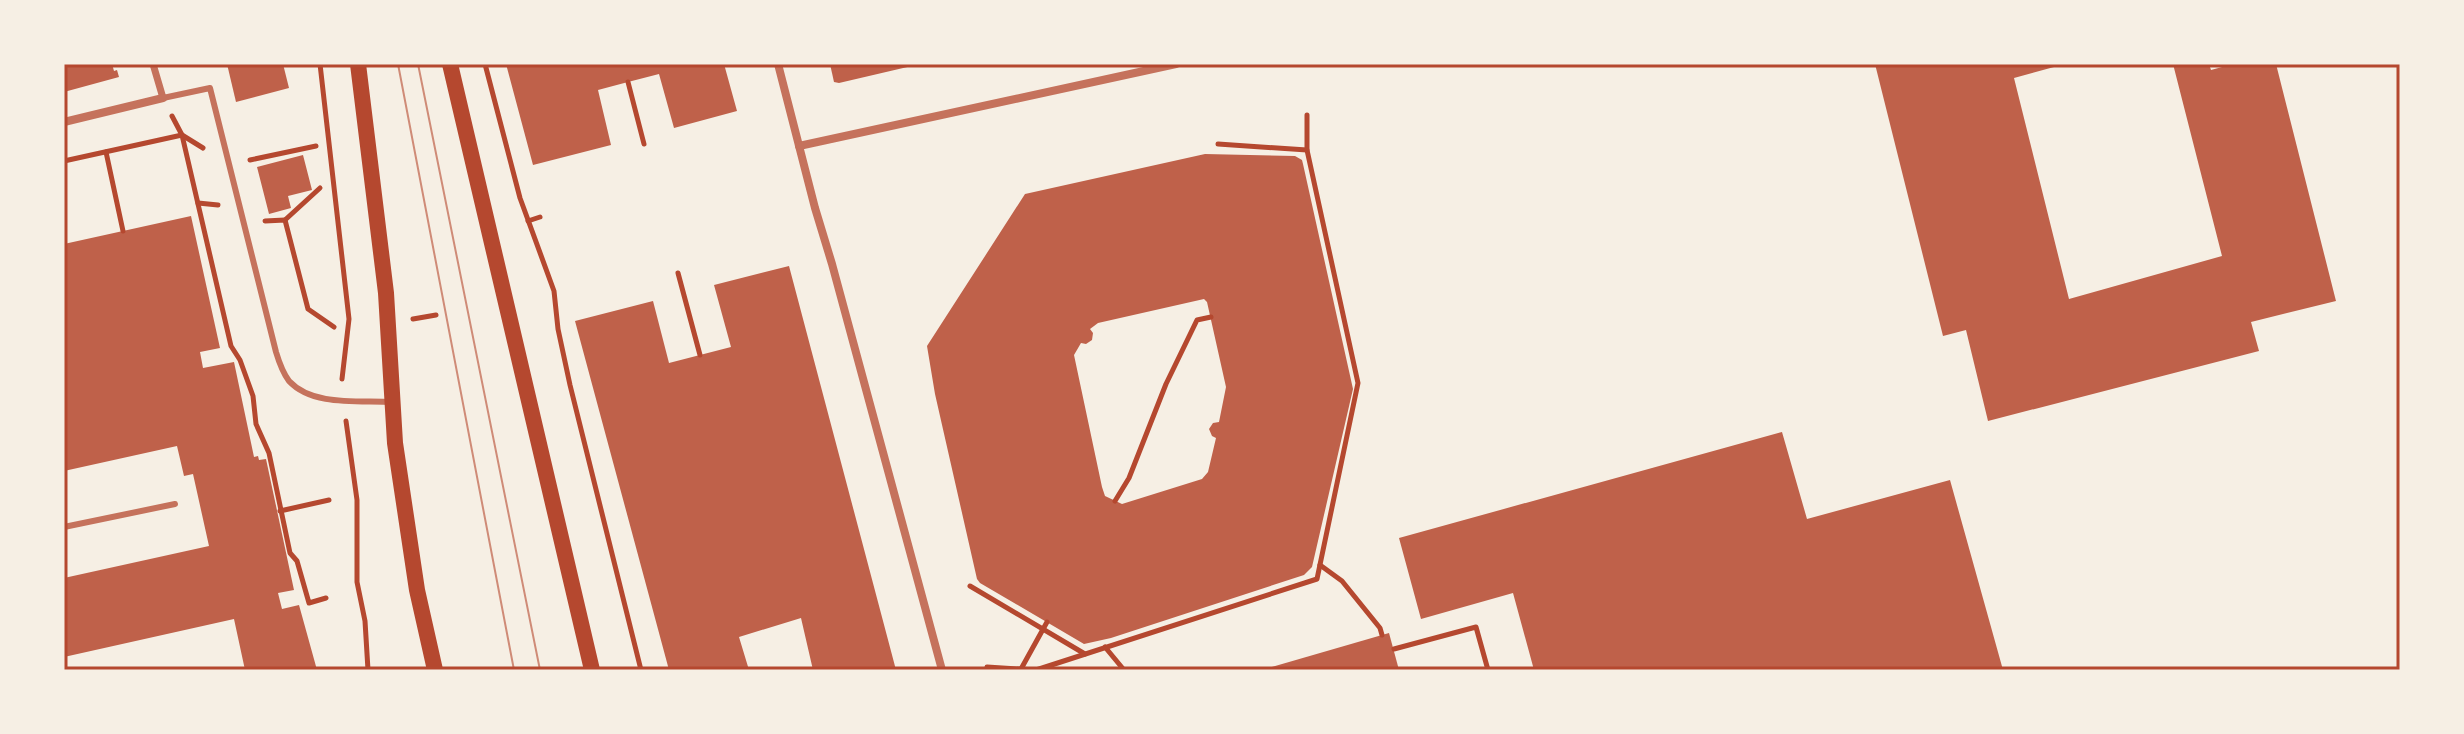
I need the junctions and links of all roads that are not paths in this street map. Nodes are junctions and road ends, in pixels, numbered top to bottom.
1 (153, 64) edge
2 (358, 64) edge
3 (450, 64) edge
4 (778, 64) edge
5 (1176, 64) edge
6 (163, 98) junction
7 (64, 122) edge
8 (799, 146) junction
9 (392, 402) junction
10 (175, 504) dead end
11 (64, 527) edge
12 (435, 670) edge
13 (592, 670) edge
14 (942, 670) edge

1 - 6 street
2 - 9 main road
3 - 13 main road
4 - 8 street
5 - 8 street
6 - 7 street
6 - 9 lane
8 - 14 street
9 - 12 main road
10 - 11 lane

